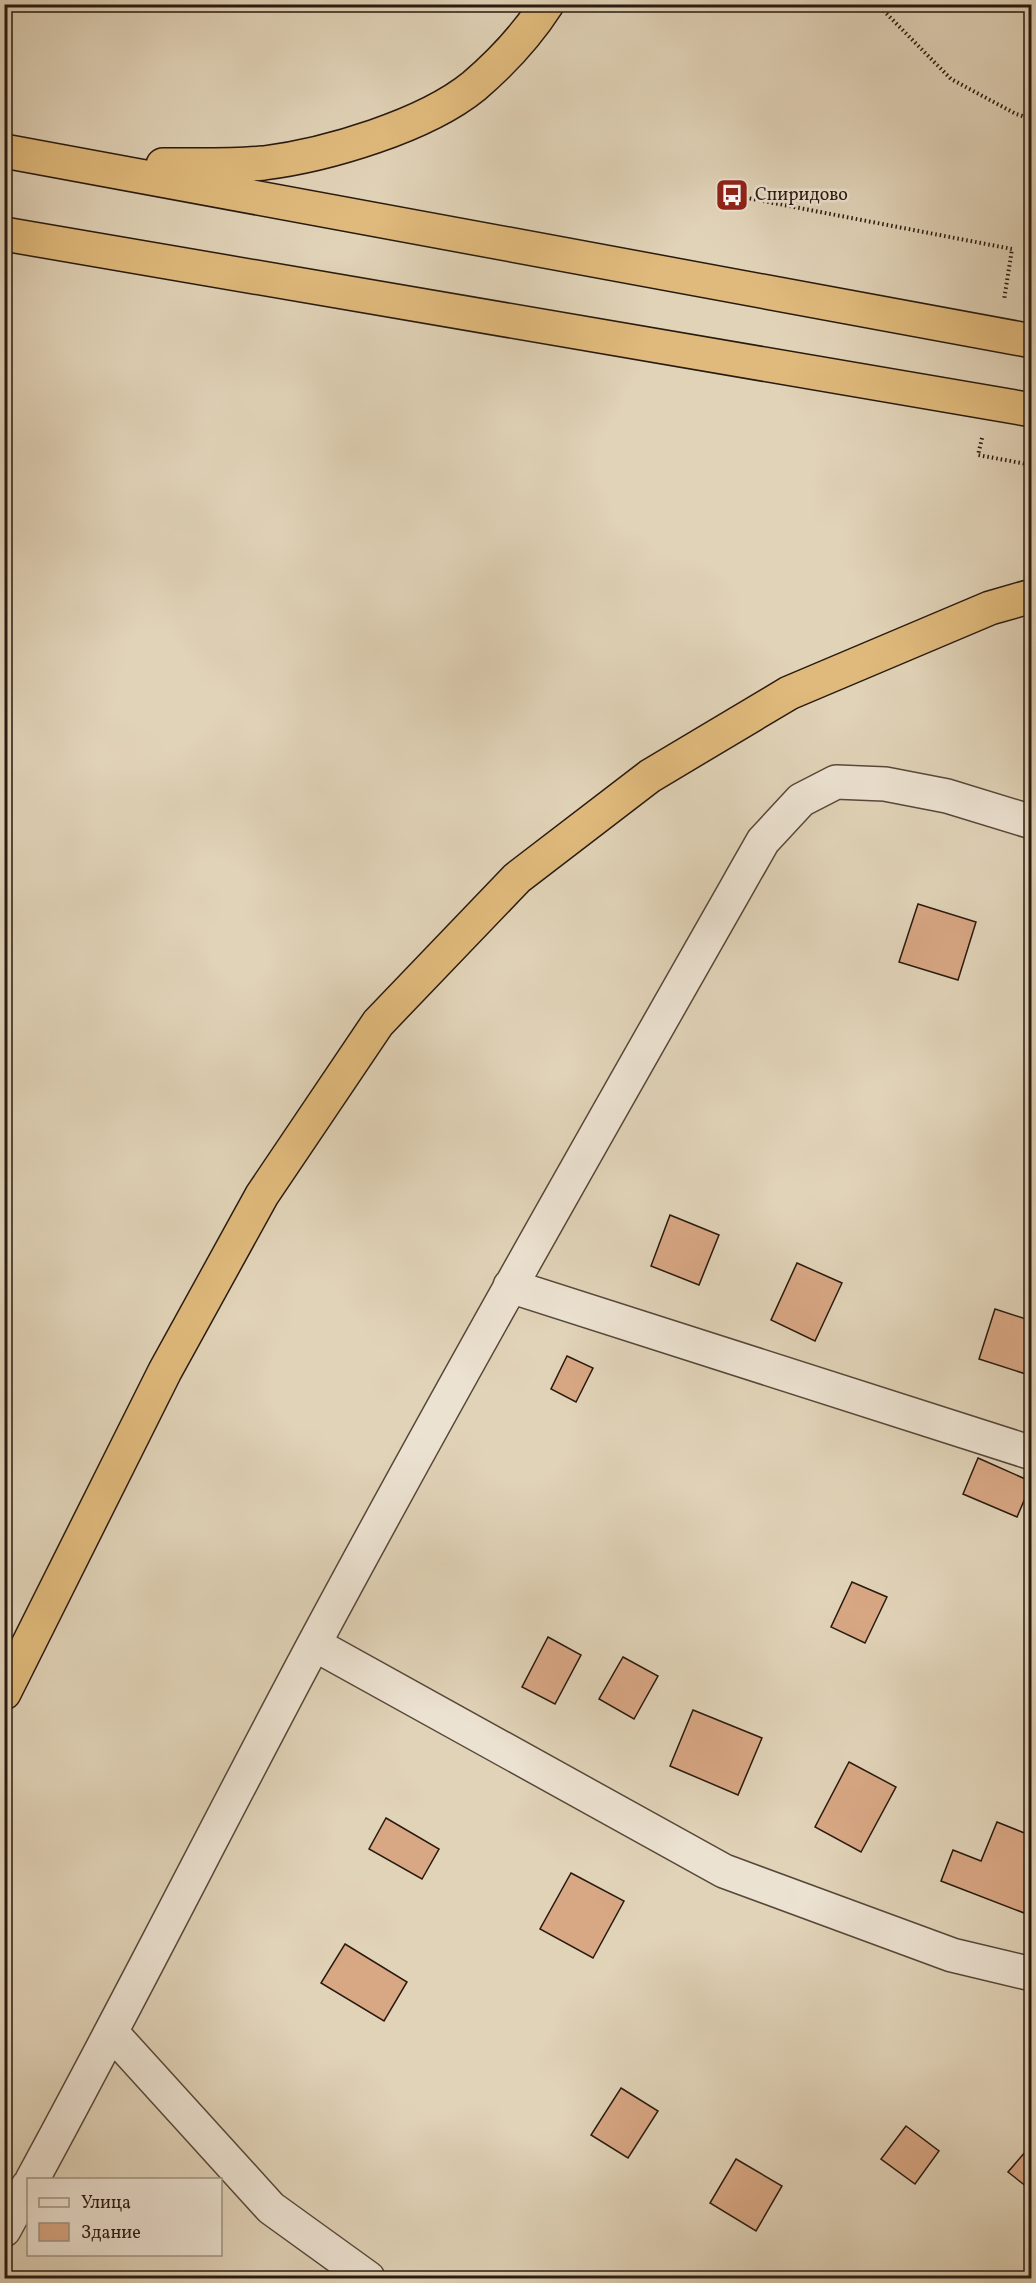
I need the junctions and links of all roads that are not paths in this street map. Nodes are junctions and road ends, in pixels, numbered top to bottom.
1 (548, 4) edge
2 (4, 151) edge
3 (4, 234) edge
4 (1032, 341) edge
5 (1032, 410) edge
6 (1032, 596) edge
7 (1032, 822) edge
8 (510, 1286) junction
9 (1032, 1453) edge
10 (314, 1644) junction
11 (4, 1693) edge
12 (1032, 1974) edge
13 (112, 2033) junction
14 (33, 2178) edge
15 (27, 2188) edge
16 (4, 2230) edge
17 (368, 2278) edge

1 - 2 highway
2 - 4 highway
3 - 5 highway
6 - 11 highway
7 - 8 street
8 - 9 street
8 - 10 street
10 - 12 street
10 - 13 street
13 - 14 street
13 - 17 street
15 - 16 street

